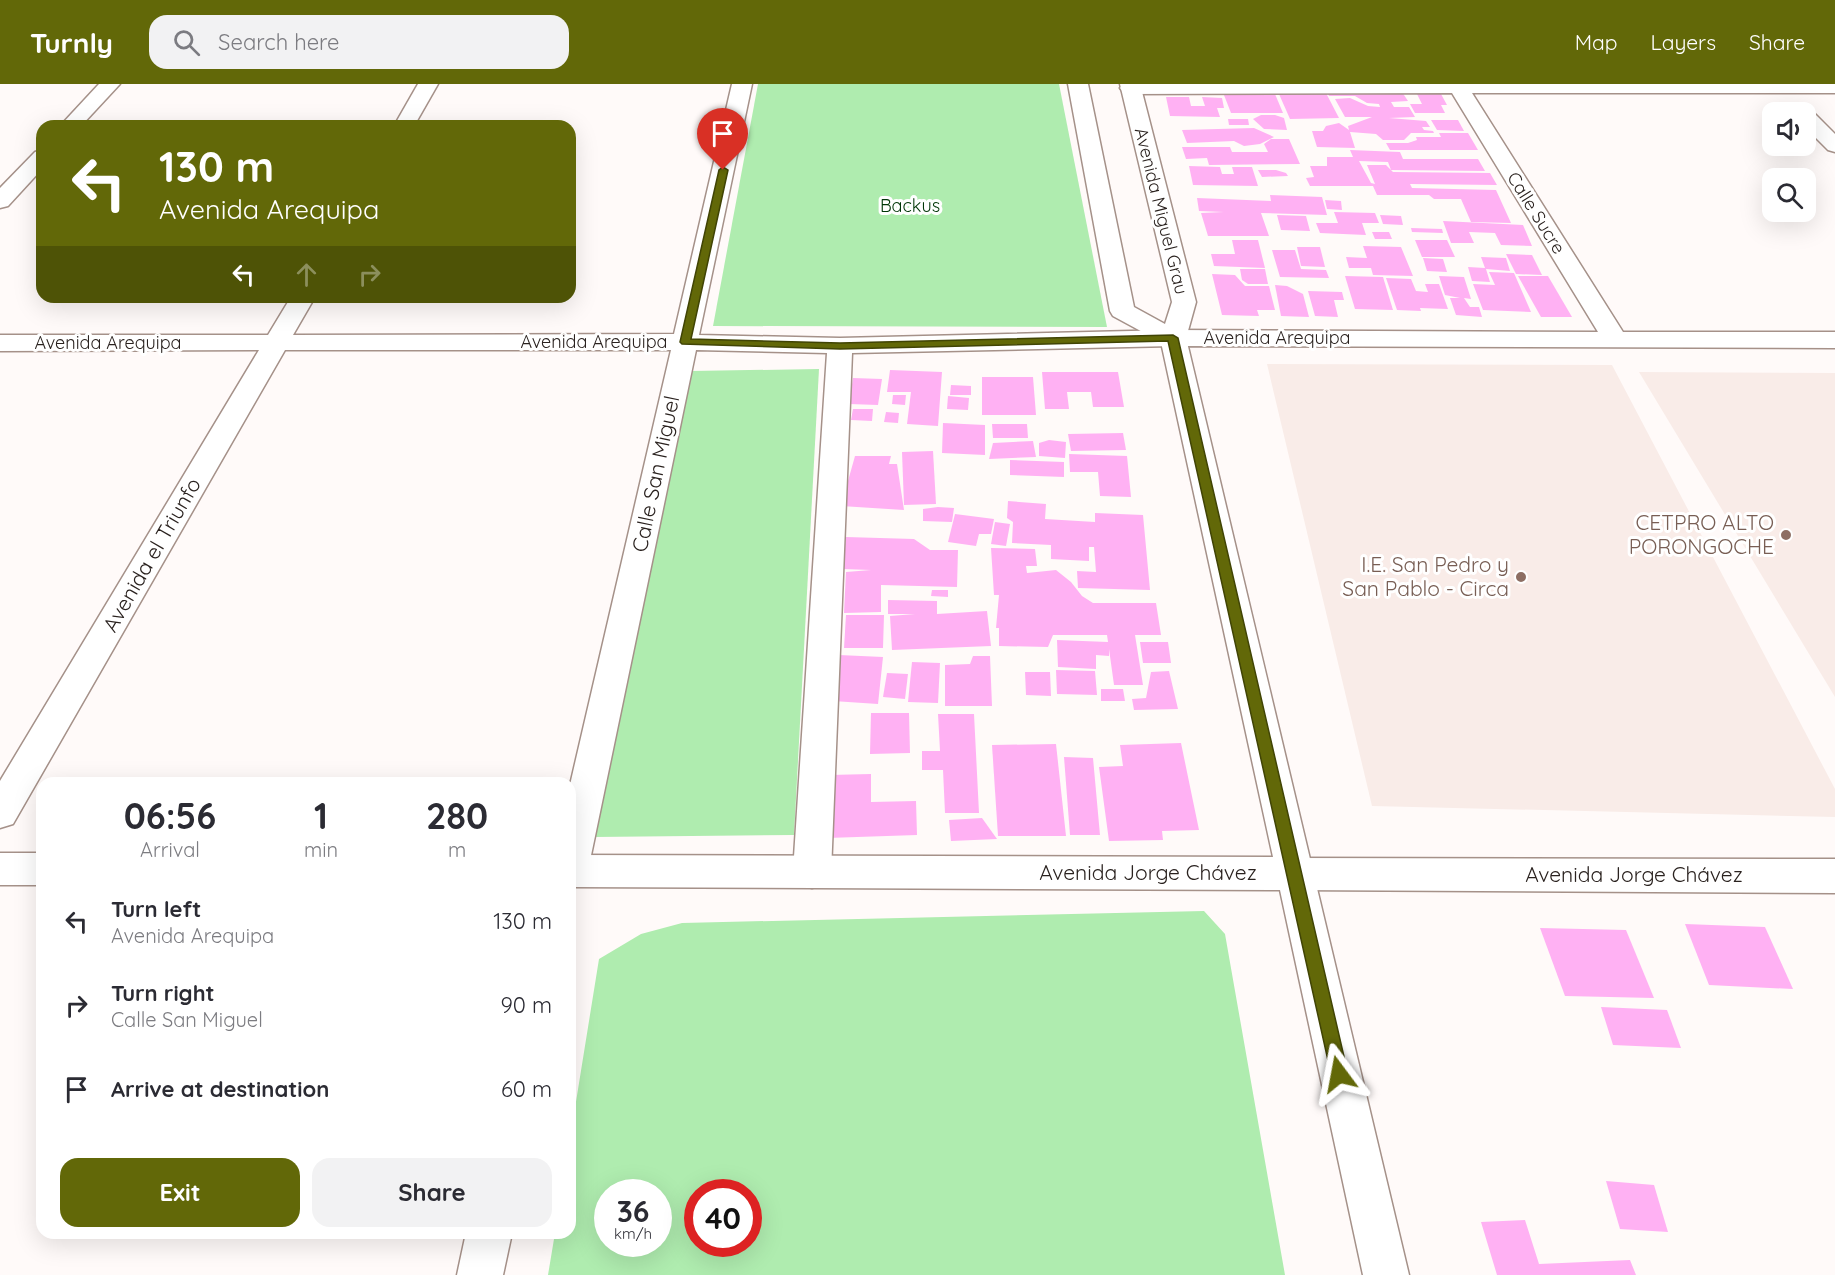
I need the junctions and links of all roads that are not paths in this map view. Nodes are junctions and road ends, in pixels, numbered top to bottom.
1 (110, 84) edge
2 (428, 84) edge
3 (742, 84) edge
4 (1077, 84) edge
5 (1776, 85) edge
6 (1130, 86) edge
7 (1457, 86) edge
8 (1835, 87) edge
9 (1793, 102) edge
10 (76, 120) edge
11 (407, 120) edge
12 (1816, 126) edge
13 (1835, 146) edge
14 (36, 162) edge
15 (0, 201) edge
16 (300, 303) edge
17 (1173, 338) junction
18 (1614, 338) junction
19 (1835, 340) edge
20 (277, 342) junction
21 (685, 342) junction
22 (0, 343) edge
23 (840, 346) junction
24 (0, 813) edge
25 (576, 838) edge
26 (0, 869) edge
27 (36, 869) edge
28 (576, 871) edge
29 (812, 872) junction
30 (1293, 874) junction
31 (1835, 876) edge
32 (488, 1239) edge
33 (480, 1275) edge
34 (1386, 1275) edge

1 - 10 street
2 - 11 street
3 - 21 street, Calle San Miguel
4 - 17 street
5 - 7 street
5 - 8 street
5 - 9 street
6 - 7 street
6 - 17 street, Avenida Miguel Grau
7 - 18 street, Calle Sucre
12 - 13 street
14 - 15 street
16 - 20 street, Avenida el Triunfo
17 - 18 street, Avenida Arequipa
17 - 23 street, Avenida Arequipa
17 - 30 street
18 - 19 street, Avenida Arequipa
20 - 21 street, Avenida Arequipa
20 - 22 street, Avenida Arequipa
20 - 24 street, Avenida el Triunfo
21 - 23 street, Avenida Arequipa
21 - 25 street, Calle San Miguel
23 - 29 street
26 - 27 street
28 - 29 street, Avenida Jorge Chávez
29 - 30 street, Avenida Jorge Chávez
30 - 31 street, Avenida Jorge Chávez
30 - 34 street
32 - 33 street

